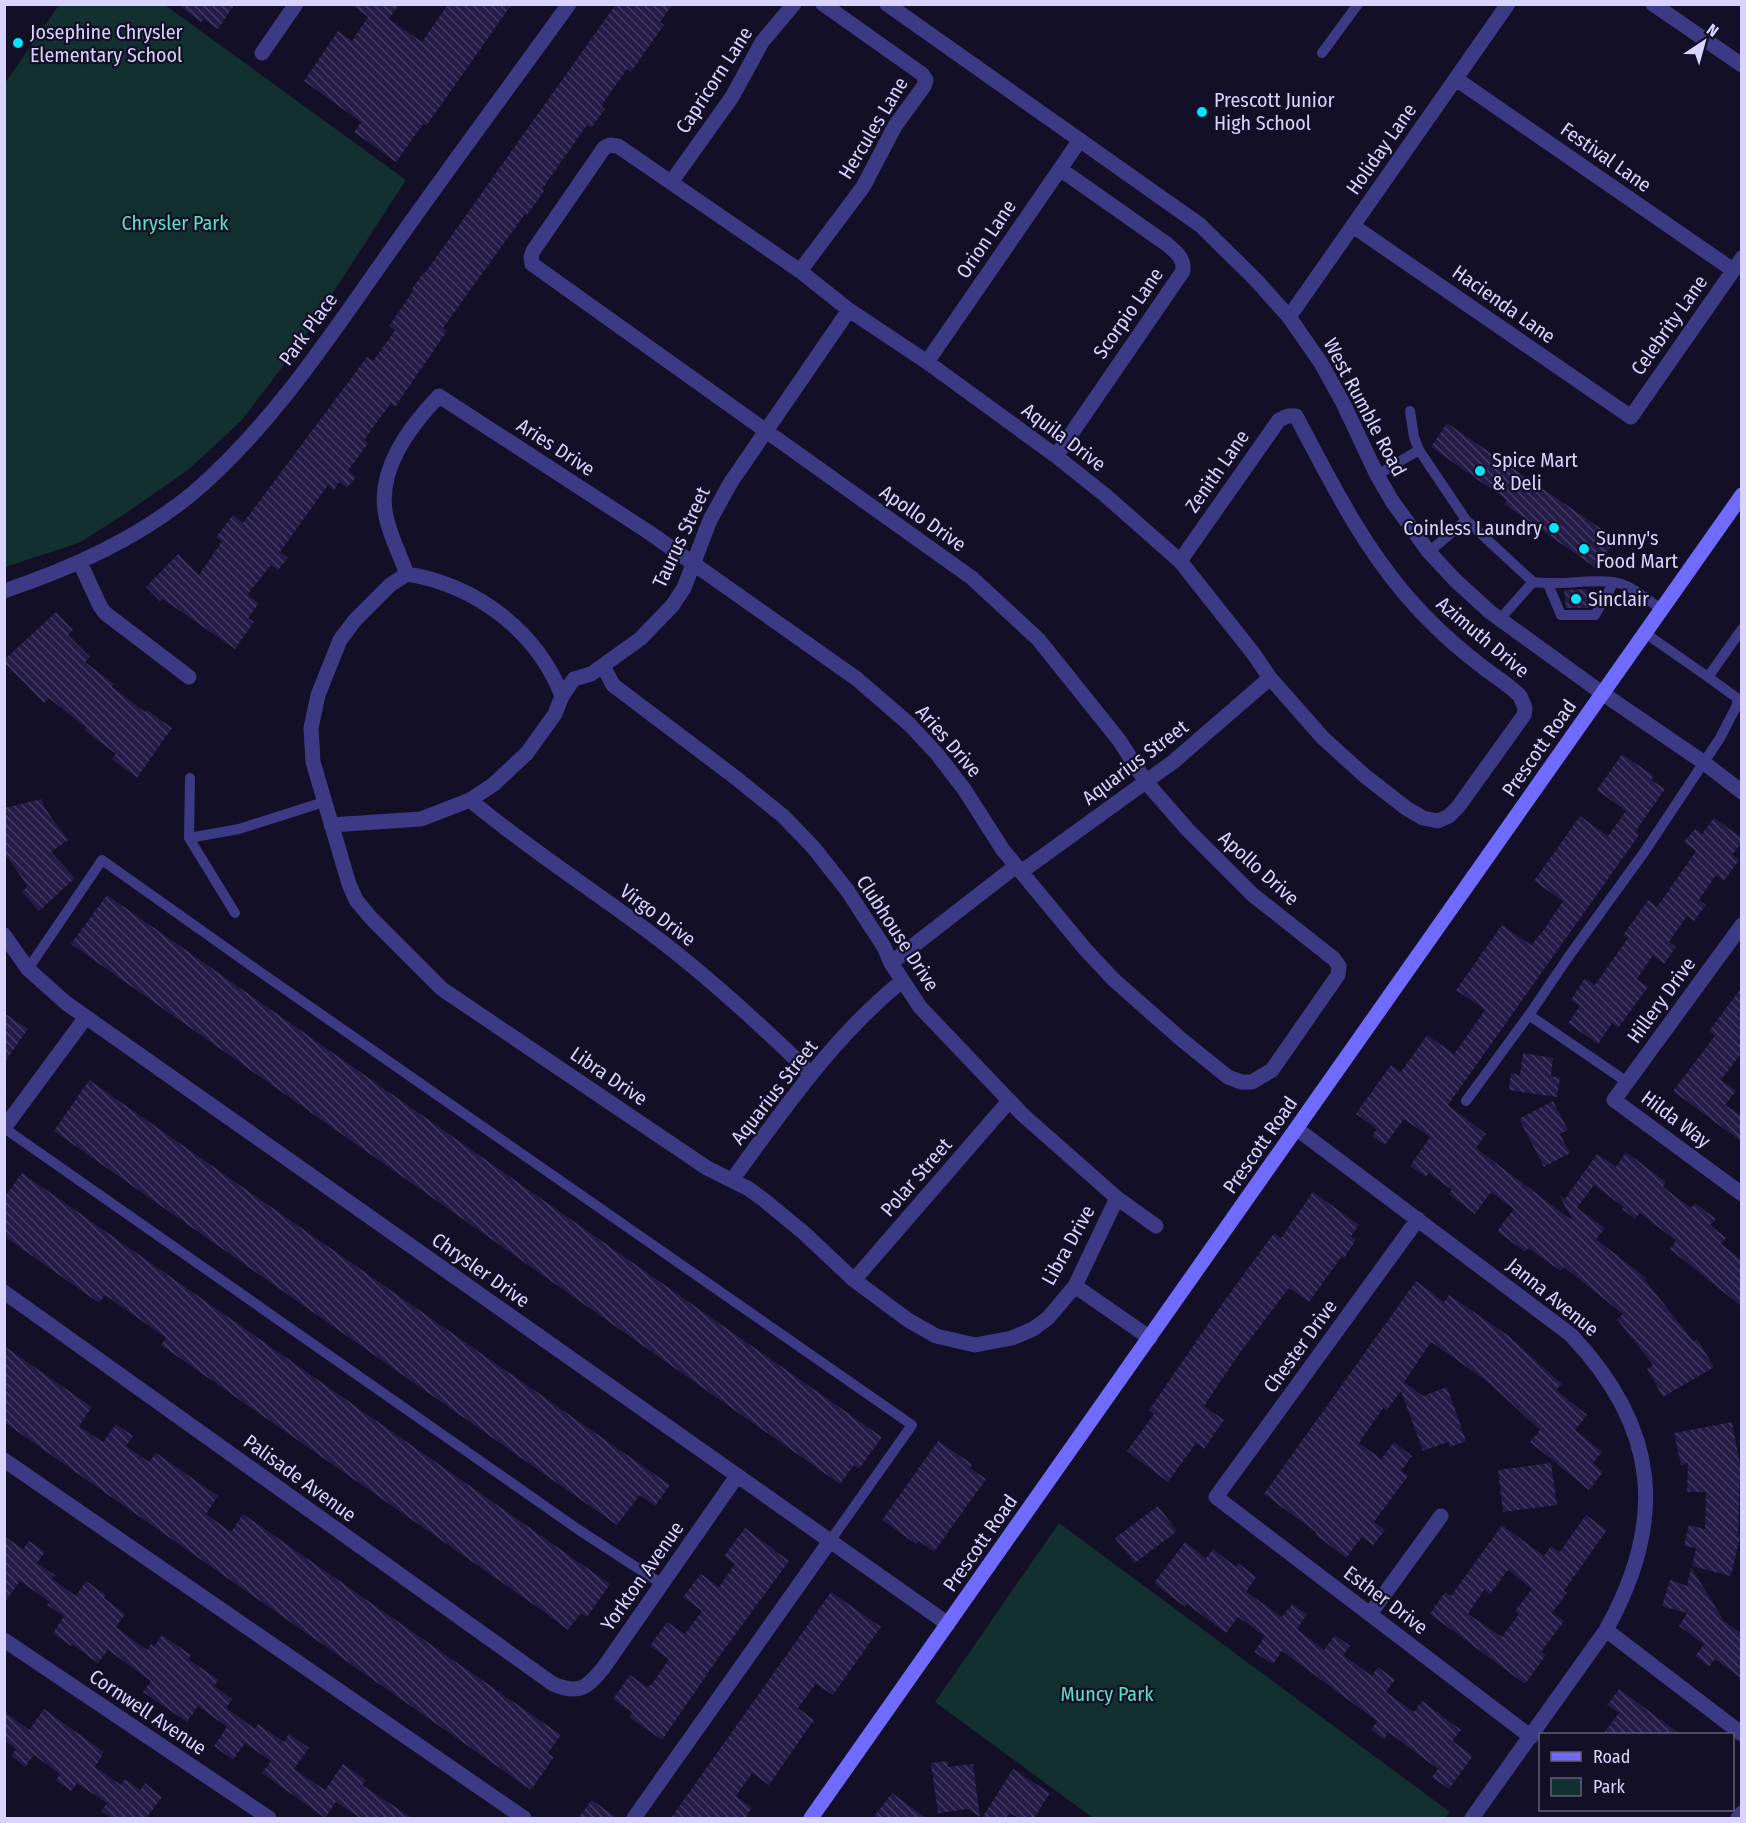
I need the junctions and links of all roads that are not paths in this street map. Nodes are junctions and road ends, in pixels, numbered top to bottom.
1 (296, 4) edge
2 (569, 4) edge
3 (794, 4) edge
4 (823, 4) edge
5 (887, 4) edge
6 (1358, 4) edge
7 (1508, 4) edge
8 (1653, 4) edge
9 (262, 53) dead end
10 (1322, 53) dead end
11 (1742, 65) edge
12 (1456, 79) junction
13 (1080, 140) junction
14 (610, 145) joint
15 (1063, 165) junction
16 (672, 181) junction
17 (1353, 226) junction
18 (1737, 264) edge
19 (800, 271) junction
20 (849, 310) junction
21 (1288, 317) junction
22 (927, 362) junction
23 (1410, 411) dead end
24 (1296, 416) joint
25 (1630, 417) joint
26 (766, 432) junction
27 (1419, 450) junction
28 (1056, 456) junction
29 (1377, 475) junction
30 (1742, 495) edge
31 (1737, 511) edge
32 (1466, 520) junction
33 (1430, 552) junction
34 (1180, 561) junction
35 (80, 563) junction
36 (692, 563) junction
37 (407, 574) junction
38 (1533, 582) junction
39 (1614, 582) junction
40 (1548, 584) junction
41 (4, 591) edge
42 (1661, 609) junction
43 (1500, 619) junction
44 (1742, 629) edge
45 (1645, 633) junction
46 (603, 666) junction
47 (189, 677) dead end
48 (1708, 677) junction
49 (1270, 678) junction
50 (1602, 693) junction
51 (562, 696) junction
52 (1703, 762) junction
53 (190, 778) dead end
54 (1146, 782) junction
55 (1742, 792) edge
56 (470, 800) junction
57 (324, 802) junction
58 (1438, 821) joint
59 (331, 825) junction
60 (189, 838) junction
61 (1018, 869) junction
62 (235, 913) dead end
63 (1742, 925) edge
64 (4, 934) edge
65 (891, 963) junction
66 (1339, 966) joint
67 (28, 969) junction
68 (902, 981) junction
69 (1529, 1015) junction
70 (86, 1017) junction
71 (811, 1074) junction
72 (1627, 1082) junction
73 (1614, 1100) joint
74 (1009, 1101) junction
75 (1466, 1101) dead end
76 (4, 1128) edge
77 (1297, 1129) junction
78 (732, 1180) junction
79 (1742, 1194) edge
80 (1117, 1198) junction
81 (1418, 1219) junction
82 (1156, 1226) dead end
83 (854, 1280) junction
84 (1074, 1286) junction
85 (4, 1292) edge
86 (1150, 1338) junction
87 (4, 1460) edge
88 (737, 1476) junction
89 (1216, 1497) joint
90 (1441, 1516) dead end
91 (830, 1541) junction
92 (662, 1584) junction
93 (1370, 1614) junction
94 (948, 1624) junction
95 (1606, 1630) junction
96 (4, 1640) edge
97 (574, 1690) joint
98 (1742, 1734) edge
99 (1531, 1737) junction
100 (1742, 1813) edge
101 (269, 1818) edge
102 (524, 1818) edge
103 (634, 1818) edge
104 (811, 1818) edge
105 (1472, 1818) edge
106 (1738, 1818) edge

1 - 9 street
2 - 35 street, Park Place
3 - 16 street, Capricorn Lane
4 - 19 street, Hercules Lane
5 - 13 street, West Rumble Road
6 - 10 lane
7 - 12 street, Holiday Lane
8 - 11 street
12 - 17 street, Holiday Lane
12 - 18 street, Festival Lane
13 - 15 street, Orion Lane
13 - 21 street, West Rumble Road
14 - 16 street, Aquila Drive
14 - 26 street, Apollo Drive
15 - 22 street, Orion Lane
15 - 28 street, Scorpio Lane
16 - 19 street, Aquila Drive
17 - 21 street, Holiday Lane
17 - 25 street, Hacienda Lane
18 - 25 street, Celebrity Lane
19 - 20 street, Aquila Drive
20 - 22 street, Aquila Drive
20 - 26 street, Taurus Street
21 - 29 street, West Rumble Road
22 - 28 street, Aquila Drive
23 - 27 lane
24 - 34 street, Zenith Lane
24 - 58 street, Azimuth Drive
26 - 36 street, Taurus Street
26 - 54 street, Apollo Drive
27 - 29 lane
27 - 32 lane
28 - 34 street, Aquila Drive
29 - 33 street, West Rumble Road
30 - 31 main road, Prescott Road
31 - 42 main road, Prescott Road
32 - 33 lane
32 - 38 lane
33 - 43 street, West Rumble Road
34 - 49 street, Aquila Drive
35 - 41 street, Park Place
35 - 47 street
36 - 37 street, Aries Drive
36 - 46 street, Taurus Street
36 - 61 street, Aries Drive
37 - 51 street
37 - 57 street, Libra Drive
38 - 40 lane
38 - 43 lane
39 - 40 lane
39 - 40 lane
39 - 42 lane
42 - 45 main road, Prescott Road
43 - 50 street, West Rumble Road
44 - 48 lane
45 - 48 lane
45 - 50 main road, Prescott Road
46 - 51 street, Taurus Street
46 - 65 street, Clubhouse Drive
48 - 52 lane
49 - 54 street, Aquarius Street
49 - 58 street, Aquila Drive
50 - 52 street, West Rumble Road
50 - 77 main road, Prescott Road
51 - 56 street, Taurus Street
52 - 55 street, West Rumble Road
52 - 69 lane
53 - 60 lane
54 - 61 street, Aquarius Street
54 - 66 street, Apollo Drive
56 - 59 street, Taurus Street
56 - 71 street, Virgo Drive
57 - 59 street, Libra Drive
57 - 60 lane
59 - 78 street, Libra Drive
60 - 62 lane
61 - 65 street, Aquarius Street
61 - 66 street, Aries Drive
63 - 72 street, Hillery Drive
64 - 67 street, Chrysler Drive
65 - 68 street, Clubhouse Drive
67 - 70 street, Chrysler Drive
67 - 91 lane
68 - 71 street, Aquarius Street
68 - 74 street, Clubhouse Drive
69 - 72 lane
69 - 75 lane
70 - 76 street
70 - 88 street, Chrysler Drive
71 - 78 street, Aquarius Street
72 - 73 street, Hillery Drive
73 - 79 street, Hilda Way
74 - 80 street, Clubhouse Drive
74 - 83 street, Polar Street
76 - 92 lane
77 - 81 street, Janna Avenue
77 - 86 main road, Prescott Road
78 - 83 street, Libra Drive
80 - 82 street, Clubhouse Drive
80 - 84 street, Libra Drive
81 - 89 street, Chester Drive
81 - 95 street, Janna Avenue
83 - 84 street, Libra Drive
84 - 86 street
85 - 97 street, Palisade Avenue
86 - 94 main road, Prescott Road
87 - 102 street
88 - 91 street, Chrysler Drive
88 - 92 street, Yorkton Avenue
89 - 93 street, Esther Drive
90 - 93 street
91 - 94 street, Chrysler Drive
91 - 103 street
92 - 97 street, Yorkton Avenue
93 - 99 street, Esther Drive
94 - 104 main road, Prescott Road
95 - 98 street
95 - 99 street, Janna Avenue
96 - 101 street, Cornwell Avenue
99 - 105 street, Janna Avenue
100 - 106 street

